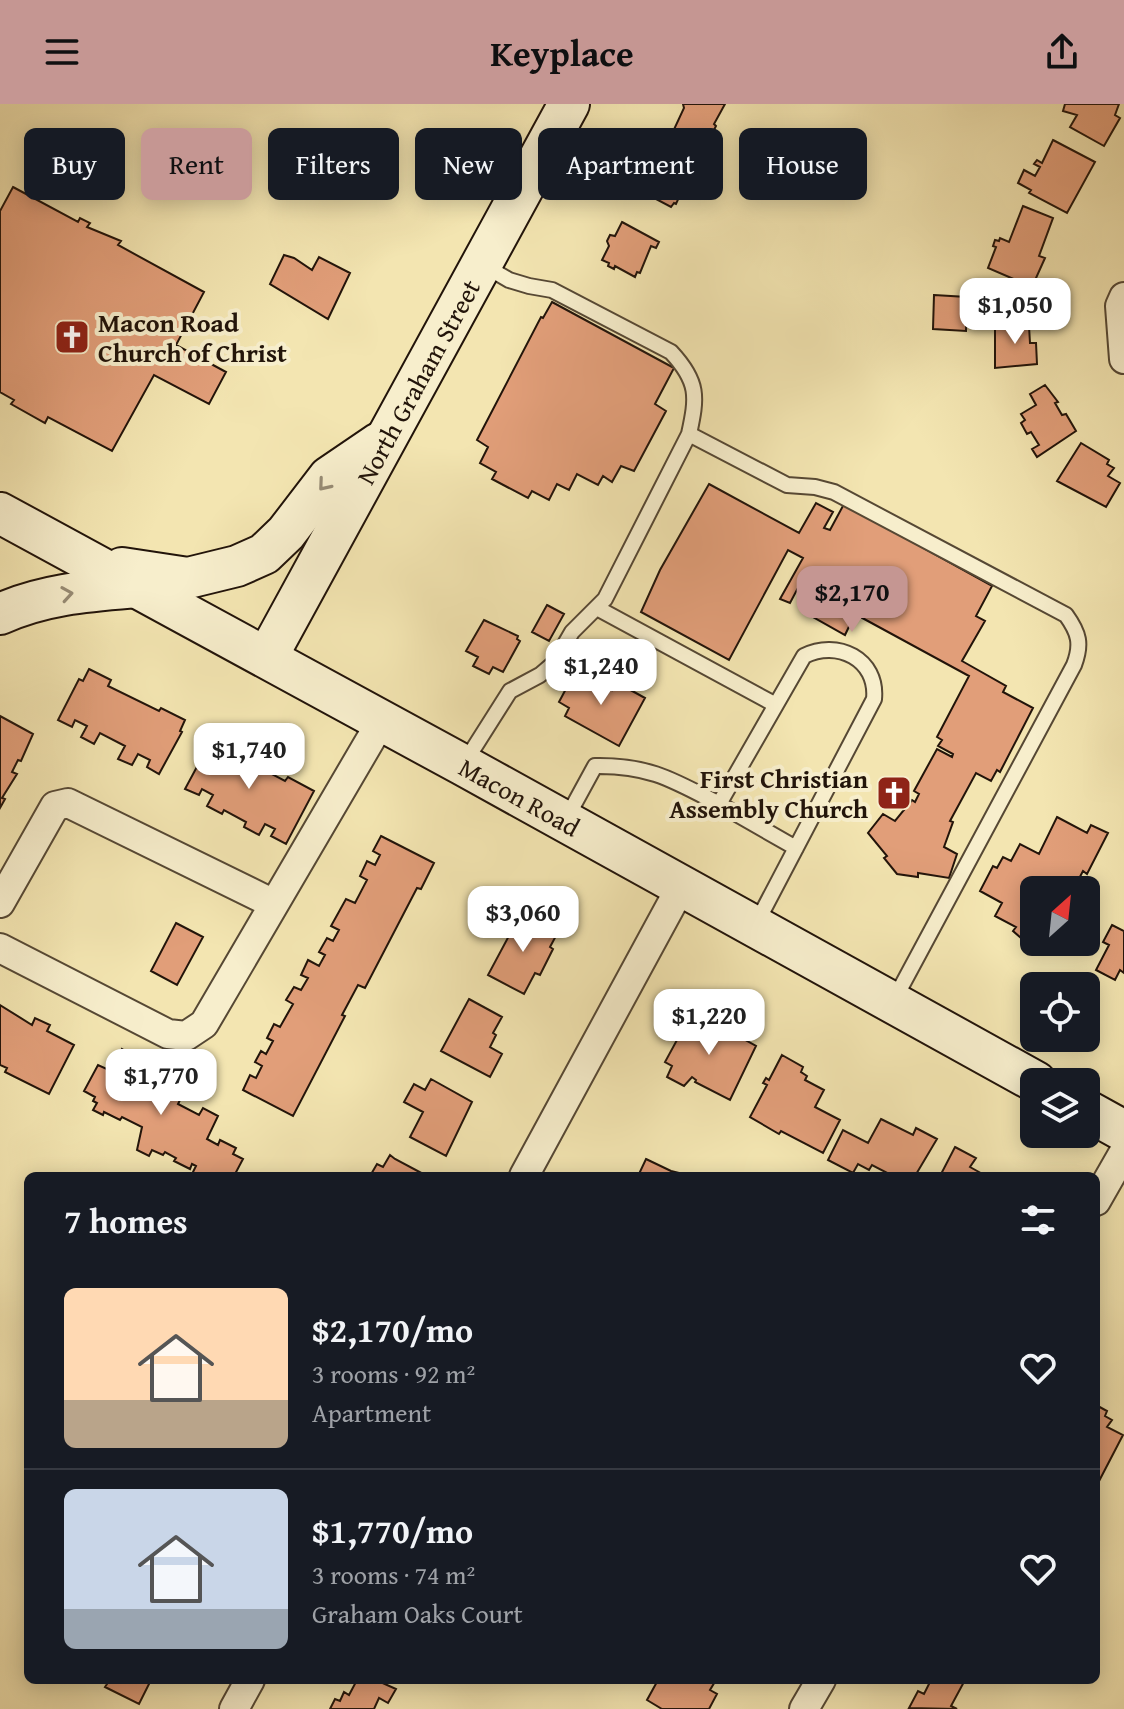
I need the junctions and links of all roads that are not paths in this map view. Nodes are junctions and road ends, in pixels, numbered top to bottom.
1 (569, 104) edge
2 (481, 264) junction
3 (1124, 297) edge
4 (1123, 358) edge
5 (689, 434) junction
6 (386, 439) junction
7 (0, 513) edge
8 (92, 563) junction
9 (137, 587) junction
10 (597, 608) junction
11 (0, 614) edge
12 (267, 657) junction
13 (776, 705) junction
14 (382, 720) junction
15 (463, 765) junction
16 (719, 804) junction
17 (565, 821) junction
18 (796, 848) junction
19 (682, 885) junction
20 (0, 903) edge
21 (274, 904) junction
22 (755, 926) junction
23 (0, 948) edge
24 (893, 1002) junction
25 (1020, 1073) edge
26 (1100, 1118) edge
27 (1124, 1131) edge
28 (1124, 1152) edge
29 (526, 1172) edge
30 (1100, 1194) edge
31 (248, 1684) edge
32 (819, 1684) edge
33 (234, 1709) edge
34 (804, 1709) edge

1 - 2 main road, North Graham Street
2 - 5 lane
2 - 6 main road, North Graham Street
3 - 4 street
5 - 10 lane
5 - 24 lane
6 -> 8 main road
6 - 12 main road, North Graham Street
7 - 8 main road, Macon Road
8 - 9 main road, Macon Road
11 -> 9 main road
9 - 12 main road, Macon Road
10 - 13 lane
10 - 15 lane
12 - 14 main road, Macon Road
13 - 16 lane
13 - 18 lane
14 - 15 main road, Macon Road
14 - 21 street
15 - 17 main road, Macon Road
16 - 17 lane
16 - 18 lane
17 - 19 main road, Macon Road
18 - 22 lane
19 - 22 main road, Macon Road
19 - 29 street
20 - 21 street
21 - 23 street
22 - 24 main road, Macon Road
24 - 25 main road, Macon Road
26 - 27 main road
28 - 30 street
31 - 33 street
32 - 34 street

